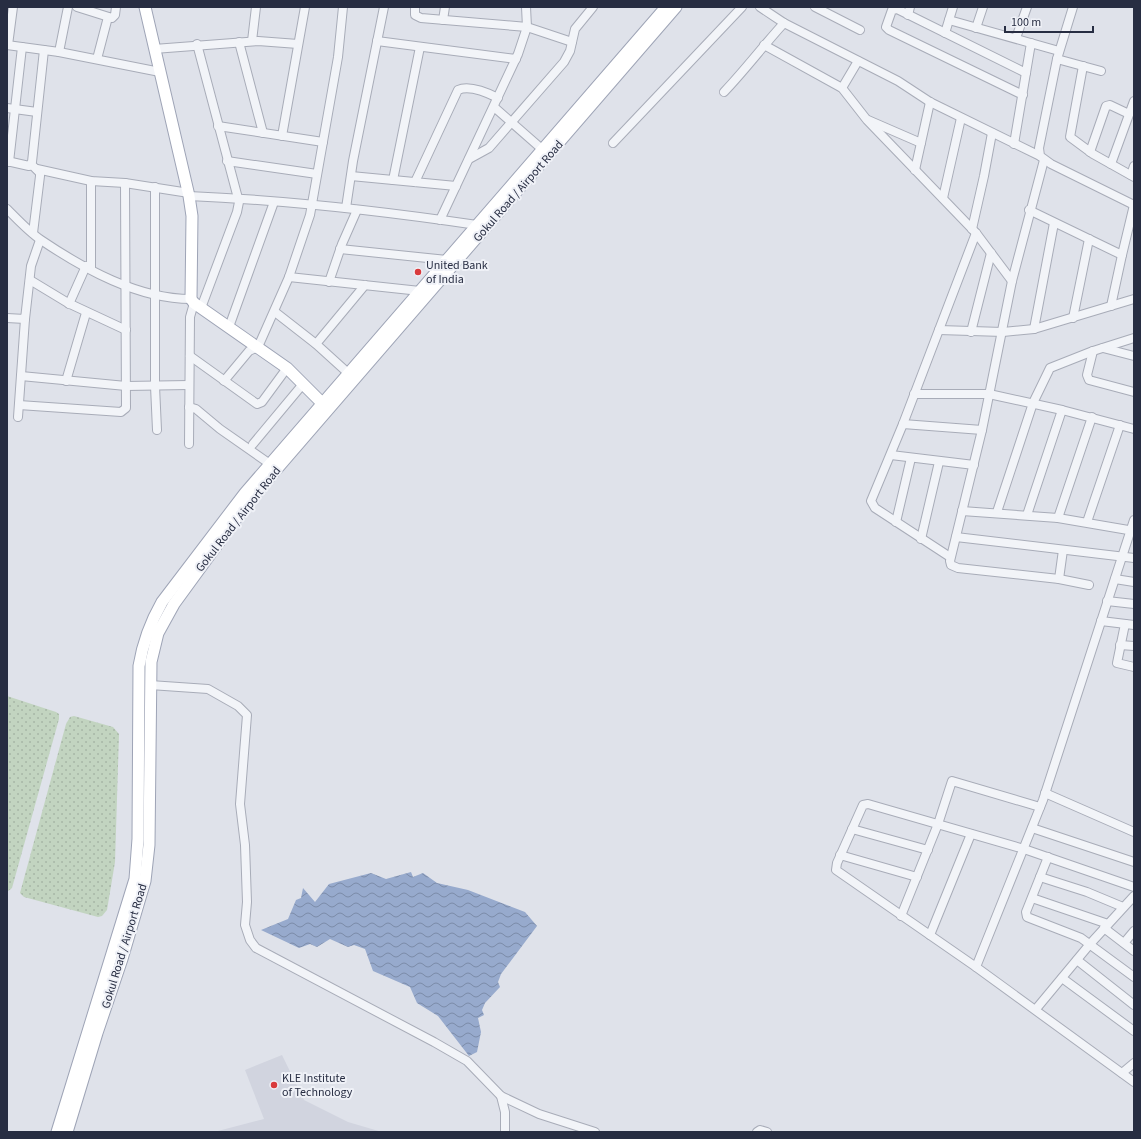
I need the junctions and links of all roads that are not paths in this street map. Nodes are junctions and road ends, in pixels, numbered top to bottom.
1 (13, 7) edge
2 (68, 7) edge
3 (77, 7) edge
4 (116, 7) edge
5 (145, 7) edge
6 (256, 7) edge
7 (305, 7) edge
8 (343, 7) edge
9 (384, 7) edge
10 (416, 7) edge
11 (445, 7) edge
12 (526, 7) edge
13 (593, 7) edge
14 (666, 7) edge
15 (676, 7) edge
16 (742, 7) edge
17 (760, 7) edge
18 (815, 7) edge
19 (953, 7) edge
20 (983, 7) edge
21 (1027, 7) edge
22 (1073, 7) edge
23 (909, 11) edge
24 (108, 17) junction
25 (443, 20) junction
26 (950, 20) junction
27 (784, 23) junction
28 (527, 27) junction
29 (976, 28) junction
30 (860, 30) dead end
31 (944, 33) junction
32 (1016, 38) junction
33 (252, 41) junction
34 (377, 41) junction
35 (239, 42) junction
36 (572, 42) junction
37 (1031, 43) junction
38 (197, 44) junction
39 (298, 44) junction
40 (8, 45) edge
41 (764, 45) junction
42 (22, 47) junction
43 (420, 47) junction
44 (154, 49) junction
45 (44, 50) junction
46 (59, 52) junction
47 (1058, 55) junction
48 (516, 59) junction
49 (97, 60) junction
50 (858, 61) junction
51 (1082, 66) junction
52 (1101, 71) dead end
53 (160, 72) junction
54 (1026, 73) junction
55 (842, 88) junction
56 (724, 92) dead end
57 (1023, 96) junction
58 (498, 98) junction
59 (1134, 101) edge
60 (930, 102) junction
61 (494, 107) junction
62 (11, 109) edge
63 (37, 112) junction
64 (1129, 114) junction
65 (961, 118) junction
66 (867, 120) junction
67 (513, 123) junction
68 (218, 126) junction
69 (263, 133) junction
70 (992, 133) junction
71 (282, 136) junction
72 (323, 142) junction
73 (613, 143) dead end
74 (921, 143) junction
75 (1014, 144) junction
76 (543, 150) junction
77 (1090, 152) junction
78 (1042, 158) junction
79 (469, 159) junction
80 (228, 161) junction
81 (8, 162) edge
82 (1110, 164) junction
83 (1134, 166) edge
84 (34, 167) junction
85 (915, 170) junction
86 (317, 174) junction
87 (351, 176) junction
88 (1132, 176) edge
89 (393, 180) junction
90 (91, 181) junction
91 (415, 182) junction
92 (125, 183) junction
93 (456, 186) junction
94 (155, 187) junction
95 (189, 195) junction
96 (238, 198) junction
97 (943, 198) junction
98 (274, 202) junction
99 (1134, 205) edge
100 (311, 206) junction
101 (346, 208) junction
102 (7, 209) edge
103 (357, 210) junction
104 (1029, 210) junction
105 (440, 220) junction
106 (1054, 223) junction
107 (481, 228) junction
108 (974, 231) junction
109 (33, 233) junction
110 (1088, 239) junction
111 (40, 240) junction
112 (340, 249) junction
113 (991, 253) junction
114 (1122, 255) junction
115 (446, 260) junction
116 (88, 268) junction
117 (289, 277) junction
118 (30, 280) junction
119 (1012, 280) junction
120 (329, 282) junction
121 (365, 285) junction
122 (126, 286) junction
123 (420, 291) junction
124 (156, 294) junction
125 (1134, 299) edge
126 (195, 303) junction
127 (69, 304) junction
128 (1111, 306) junction
129 (275, 312) junction
130 (86, 313) junction
131 (7, 318) edge
132 (1073, 318) junction
133 (26, 320) junction
134 (229, 327) junction
135 (1034, 329) junction
136 (126, 330) junction
137 (939, 330) junction
138 (971, 332) junction
139 (1003, 332) junction
140 (1134, 338) edge
141 (316, 344) junction
142 (258, 347) junction
143 (1102, 348) junction
144 (1094, 351) junction
145 (190, 356) junction
146 (1134, 356) edge
147 (287, 368) junction
148 (348, 373) junction
149 (21, 376) junction
150 (66, 381) junction
151 (224, 381) junction
152 (303, 384) junction
153 (190, 385) junction
154 (126, 386) junction
155 (155, 386) junction
156 (1134, 392) edge
157 (914, 394) junction
158 (989, 394) junction
159 (322, 403) junction
160 (1033, 403) junction
161 (19, 405) junction
162 (189, 407) junction
163 (1062, 410) junction
164 (18, 417) dead end
165 (1092, 417) junction
166 (903, 424) junction
167 (1120, 425) junction
168 (1134, 429) edge
169 (157, 430) dead end
170 (982, 430) junction
171 (189, 444) dead end
172 (253, 444) dead end
173 (891, 455) junction
174 (911, 458) junction
175 (939, 462) junction
176 (270, 464) junction
177 (974, 465) junction
178 (962, 511) junction
179 (997, 512) junction
180 (1027, 515) junction
181 (1058, 518) junction
182 (1134, 520) edge
183 (896, 522) junction
184 (1086, 522) junction
185 (1132, 530) edge
186 (956, 538) junction
187 (921, 539) junction
188 (1063, 550) junction
189 (950, 557) junction
190 (1122, 557) junction
191 (1134, 558) edge
192 (1058, 579) junction
193 (1115, 579) junction
194 (1134, 582) edge
195 (1089, 585) dead end
196 (1107, 601) junction
197 (1134, 604) edge
198 (1101, 621) junction
199 (1125, 624) junction
200 (1134, 625) edge
201 (155, 626) junction
202 (1120, 645) junction
203 (1134, 646) edge
204 (1134, 667) edge
205 (150, 685) junction
206 (1045, 793) junction
207 (1040, 807) junction
208 (938, 824) junction
209 (1032, 828) junction
210 (852, 829) junction
211 (1134, 832) edge
212 (971, 834) junction
213 (1024, 849) junction
214 (928, 850) junction
215 (840, 855) junction
216 (1048, 857) junction
217 (1134, 862) edge
218 (917, 877) junction
219 (1040, 877) junction
220 (1134, 887) edge
221 (1134, 896) edge
222 (1032, 898) junction
223 (1123, 907) junction
224 (901, 916) junction
225 (1106, 926) junction
226 (1134, 931) edge
227 (930, 935) junction
228 (1124, 943) junction
229 (1090, 944) junction
230 (1134, 951) edge
231 (1077, 960) junction
232 (976, 967) junction
233 (1134, 977) edge
234 (1062, 978) junction
235 (1134, 1005) edge
236 (1036, 1009) junction
237 (1134, 1030) edge
238 (1134, 1063) edge
239 (1122, 1073) junction
240 (1134, 1082) edge
241 (501, 1096) junction
242 (58, 1132) edge
243 (67, 1132) edge
244 (505, 1132) edge
245 (596, 1132) edge
246 (757, 1132) edge
247 (767, 1132) edge

1 - 40 street
2 - 46 street
3 - 24 street
4 - 24 street
5 - 44 main road
6 - 33 street
7 - 39 street
8 - 72 street
9 - 34 street
10 - 25 street
11 - 25 street
12 - 28 street
13 - 36 street
14 - 76 main road
15 - 107 main road, Gokul Road / Airport Road
16 - 73 street
17 - 27 street
18 - 30 street
19 - 26 street
20 - 29 street
21 - 32 street
22 - 47 street
23 - 31 street
23 - 57 street
24 - 49 street
25 - 28 street
26 - 29 street
26 - 31 street
27 - 41 street
27 - 50 street
28 - 36 street
28 - 48 street
29 - 32 street
31 - 54 street
32 - 37 street
33 - 35 street
33 - 39 street
34 - 43 street
34 - 87 street
35 - 38 street
35 - 69 street
36 - 67 street
37 - 47 street
37 - 54 street
38 - 44 street
38 - 68 street
39 - 71 street
40 - 42 street
41 - 55 street
41 - 56 street
42 - 45 street
42 - 62 street
43 - 48 street
43 - 89 street
44 - 53 main road
45 - 46 street
45 - 63 street
46 - 49 street
47 - 51 street
47 - 78 street
48 - 58 street
49 - 53 street
50 - 55 street
50 - 60 street
51 - 52 street
51 - 77 street
53 - 95 main road
54 - 57 street
55 - 66 street
57 - 75 street
58 - 61 street
58 - 91 street
59 - 64 street
60 - 65 street
60 - 74 street
61 - 67 street
61 - 79 street
62 - 63 street
62 - 81 street
63 - 84 street
64 - 77 street
64 - 82 street
65 - 70 street
65 - 97 street
66 - 74 street
66 - 85 street
67 - 76 street
67 - 79 street
68 - 69 street
68 - 80 street
69 - 71 street
70 - 75 street
70 - 108 street
71 - 72 street
72 - 86 street
74 - 85 street
75 - 78 street
76 - 107 main road
77 - 82 street
78 - 99 street
78 - 104 street
79 - 93 street
80 - 86 street
80 - 96 street
81 - 84 street
82 - 88 street
83 - 88 street
84 - 90 street
84 - 109 street
85 - 97 street
86 - 100 street
87 - 89 street
87 - 101 street
89 - 91 street
90 - 92 street
90 - 116 street
91 - 93 street
92 - 94 street
92 - 122 street
93 - 105 street
94 - 95 street
94 - 124 street
95 - 96 street
95 - 126 main road
96 - 98 street
96 - 126 street
97 - 108 street
98 - 100 street
98 - 134 street
99 - 114 street
100 - 101 street
100 - 117 street
101 - 103 street
102 - 109 street
103 - 105 street
103 - 112 street
104 - 106 street
104 - 119 street
105 - 107 street
106 - 110 street
106 - 135 street
107 - 115 main road
107 - 201 main road, Gokul Road / Airport Road
108 - 113 street
108 - 137 street
109 - 111 street
110 - 114 street
110 - 132 street
111 - 116 street
111 - 118 street
112 - 115 street
112 - 120 street
113 - 119 street
113 - 138 street
114 - 128 street
115 - 123 main road
116 - 122 street
116 - 127 street
117 - 120 street
117 - 129 street
118 - 127 street
118 - 133 street
119 - 139 street
120 - 121 street
121 - 123 street
121 - 141 street
122 - 124 street
122 - 136 street
123 - 148 main road
124 - 126 street
124 - 155 street
125 - 128 street
126 - 134 main road
126 - 145 street
127 - 130 street
128 - 132 street
129 - 141 street
129 - 142 street
130 - 136 street
130 - 150 street
131 - 133 street
132 - 135 street
133 - 149 street
134 - 142 main road
135 - 139 street
136 - 154 street
137 - 138 street
137 - 157 street
138 - 139 street
139 - 158 street
140 - 143 street
141 - 148 street
142 - 147 main road
142 - 151 street
143 - 144 street
143 - 146 street
144 - 156 street
144 - 160 street
145 - 151 street
145 - 153 street
147 - 151 street
147 - 152 main road
148 - 159 main road
149 - 150 street
149 - 161 street
150 - 154 street
152 - 159 main road
152 - 172 street
153 - 155 street
153 - 162 street
154 - 155 street
154 - 161 street
155 - 169 street
157 - 158 street
157 - 166 street
158 - 160 street
158 - 170 street
159 - 176 main road
160 - 163 street
160 - 179 street
161 - 164 street
162 - 171 street
162 - 176 street
163 - 165 street
163 - 180 street
165 - 167 street
165 - 181 street
166 - 170 street
166 - 173 street
167 - 168 street
167 - 184 street
170 - 177 street
173 - 174 street
173 - 183 street
174 - 175 street
174 - 183 street
175 - 177 street
175 - 187 street
176 - 201 main road
177 - 178 street
178 - 179 street
178 - 186 street
179 - 180 street
180 - 181 street
181 - 184 street
182 - 185 street
183 - 187 street
184 - 185 street
185 - 190 street
186 - 188 street
186 - 189 street
187 - 189 street
188 - 190 street
188 - 192 street
189 - 192 street
190 - 191 street
190 - 193 street
192 - 195 street
193 - 194 street
193 - 196 street
196 - 197 street
196 - 198 street
198 - 199 street
198 - 206 street
199 - 200 street
199 - 202 street
201 - 205 main road, Gokul Road / Airport Road
201 - 242 main road
202 - 203 street
202 - 204 street
205 - 241 street
205 - 243 main road, Gokul Road / Airport Road
206 - 207 street
206 - 211 street
207 - 208 street
207 - 209 street
208 - 210 street
208 - 212 street
208 - 214 street
209 - 213 street
209 - 217 street
210 - 214 street
210 - 215 street
212 - 213 street
212 - 227 street
213 - 216 street
213 - 232 street
214 - 218 street
215 - 218 street
215 - 224 street
216 - 219 street
216 - 220 street
218 - 224 street
219 - 222 street
219 - 223 street
221 - 223 street
222 - 225 street
222 - 229 street
223 - 225 street
224 - 227 street
225 - 228 street
225 - 229 street
226 - 228 street
227 - 232 street
228 - 230 street
229 - 231 street
229 - 233 street
231 - 234 street
231 - 235 street
232 - 236 street
234 - 236 street
234 - 237 street
236 - 239 street
238 - 239 street
239 - 240 street
241 - 244 street
241 - 245 street
246 - 247 street

